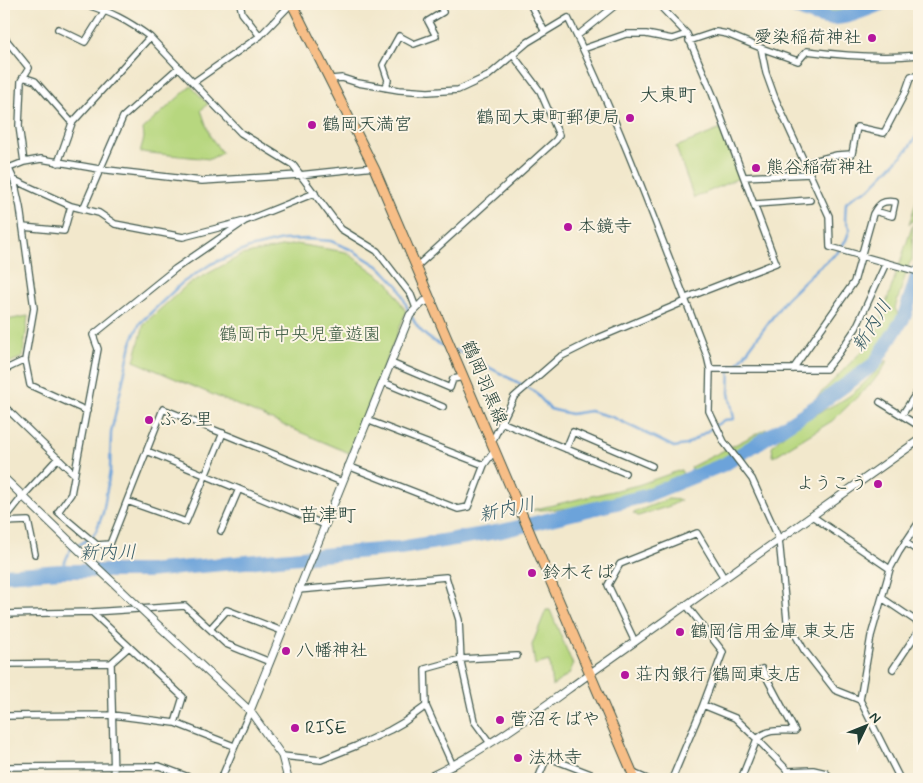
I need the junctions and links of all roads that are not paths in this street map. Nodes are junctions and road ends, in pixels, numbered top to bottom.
1 (84, 4) edge
2 (240, 4) edge
3 (292, 4) edge
4 (439, 4) edge
5 (530, 4) edge
6 (617, 4) edge
7 (658, 4) edge
8 (823, 4) edge
9 (832, 4) edge
10 (105, 10) junction
11 (58, 29) dead end
12 (545, 32) junction
13 (260, 36) junction
14 (577, 36) junction
15 (4, 37) edge
16 (150, 37) junction
17 (688, 38) junction
18 (761, 48) junction
19 (583, 49) junction
20 (513, 55) junction
21 (919, 55) edge
22 (179, 67) junction
23 (23, 77) junction
24 (919, 77) edge
25 (330, 79) junction
26 (194, 82) junction
27 (386, 88) junction
28 (72, 123) junction
29 (24, 162) junction
30 (58, 163) junction
31 (804, 163) junction
32 (374, 168) junction
33 (99, 169) junction
34 (6, 170) edge
35 (299, 174) junction
36 (810, 174) junction
37 (744, 177) junction
38 (14, 180) junction
39 (315, 193) junction
40 (810, 200) dead end
41 (755, 204) junction
42 (71, 206) junction
43 (83, 209) junction
44 (875, 211) dead end
45 (245, 220) junction
46 (23, 227) junction
47 (862, 256) junction
48 (890, 264) junction
49 (416, 267) junction
50 (919, 272) edge
51 (686, 299) junction
52 (432, 300) junction
53 (416, 308) junction
54 (25, 360) junction
55 (391, 363) junction
56 (793, 369) junction
57 (4, 370) edge
58 (710, 370) junction
59 (464, 377) junction
60 (383, 382) junction
61 (919, 389) edge
62 (880, 402) dead end
63 (4, 406) edge
64 (443, 407) dead end
65 (87, 411) junction
66 (902, 416) junction
67 (367, 420) junction
68 (502, 422) junction
69 (919, 426) edge
70 (223, 433) junction
71 (919, 440) edge
72 (493, 446) junction
73 (566, 449) junction
74 (147, 451) junction
75 (58, 458) junction
76 (348, 466) junction
77 (484, 466) junction
78 (652, 466) dead end
79 (624, 473) dead end
80 (74, 474) junction
81 (205, 475) junction
82 (4, 478) edge
83 (342, 482) junction
84 (239, 489) junction
85 (23, 496) junction
86 (127, 501) junction
87 (812, 516) junction
88 (4, 521) edge
89 (326, 522) junction
90 (919, 522) edge
91 (221, 531) dead end
92 (779, 539) junction
93 (905, 542) junction
94 (919, 552) edge
95 (35, 554) dead end
96 (890, 569) junction
97 (724, 578) junction
98 (298, 590) junction
99 (882, 598) junction
100 (687, 606) junction
101 (92, 612) junction
102 (4, 614) edge
103 (919, 623) edge
104 (210, 629) junction
105 (919, 630) edge
106 (282, 631) junction
107 (635, 642) junction
108 (129, 647) junction
109 (517, 656) dead end
110 (461, 659) junction
111 (270, 662) junction
112 (111, 663) junction
113 (4, 664) edge
114 (762, 669) dead end
115 (893, 669) dead end
116 (590, 673) junction
117 (860, 700) junction
118 (703, 705) junction
119 (426, 706) junction
120 (250, 711) junction
121 (112, 715) junction
122 (4, 716) edge
123 (175, 723) junction
124 (757, 739) junction
125 (490, 743) junction
126 (234, 746) junction
127 (282, 756) junction
128 (113, 766) junction
129 (453, 766) junction
130 (4, 767) edge
131 (445, 770) junction
132 (634, 776) edge
133 (114, 779) edge
134 (194, 779) edge
135 (220, 779) edge
136 (288, 779) edge
137 (425, 779) edge
138 (449, 779) edge
139 (538, 779) edge
140 (602, 779) edge
141 (647, 779) edge
142 (672, 779) edge
143 (741, 779) edge
144 (832, 779) edge
145 (900, 779) edge

1 - 10 street
2 - 13 street
3 - 13 street
3 - 25 main road, 鶴岡羽黒線
4 - 27 street
5 - 12 street
6 - 14 street
7 - 17 street
8 - 9 street
10 - 11 street
10 - 16 street
12 - 14 street
12 - 20 street
13 - 26 street
14 - 19 street
15 - 23 street
16 - 22 street
16 - 28 street
17 - 18 street
17 - 19 street
17 - 37 street
18 - 21 street
18 - 31 street
19 - 51 street
20 - 27 street
20 - 49 street
22 - 26 street
22 - 33 street
23 - 28 street
23 - 29 street
24 - 31 street
25 - 27 street
25 - 32 main road, 鶴岡羽黒線
26 - 35 street
28 - 30 street
29 - 30 street
29 - 34 street
30 - 33 street
31 - 36 street
32 - 35 street
32 - 49 main road, 鶴岡羽黒線
33 - 35 street
33 - 43 street
34 - 38 street
35 - 39 street
36 - 37 street
36 - 47 street
37 - 41 street
38 - 42 street
38 - 46 street
39 - 45 street
39 - 53 street
40 - 41 street
41 - 51 street
42 - 43 street
42 - 46 street
43 - 45 street
44 - 47 street
45 - 65 street
46 - 54 street
47 - 48 street
47 - 56 street
48 - 50 street
48 - 56 street
49 - 52 main road, 鶴岡羽黒線
51 - 58 street
51 - 68 street
52 - 53 street
52 - 59 main road, 鶴岡羽黒線
53 - 55 street
54 - 57 street
54 - 65 street
55 - 59 street
55 - 60 street
56 - 58 street
58 - 92 street
59 - 72 main road, 鶴岡羽黒線
60 - 64 street
60 - 67 street
61 - 66 street
62 - 66 street
63 - 75 street
65 - 80 street
66 - 69 street
67 - 76 street
67 - 77 street
68 - 72 street
68 - 73 street
70 - 74 street
70 - 81 street
70 - 83 street
71 - 87 street
72 - 77 street
72 - 116 main road, 鶴岡羽黒線
73 - 78 street
73 - 79 street
74 - 81 street
74 - 86 street
75 - 80 street
75 - 85 street
76 - 77 street
76 - 83 street
80 - 86 street
81 - 84 street
81 - 86 street
82 - 85 street
83 - 89 street
84 - 89 street
84 - 91 street
85 - 88 street
85 - 120 street, bridge
87 - 92 street
87 - 96 street
88 - 95 street
89 - 98 street
90 - 93 street
92 - 97 street
92 - 117 street
93 - 94 street
93 - 96 street
96 - 99 street
97 - 100 street
97 - 107 street
98 - 106 street
98 - 110 street
99 - 103 street
99 - 117 street
100 - 107 street
100 - 118 street
101 - 102 street
101 - 104 street
101 - 108 street
104 - 106 street
104 - 111 street
105 - 115 street
106 - 111 street
107 - 116 street
108 - 112 street
108 - 123 street
109 - 110 street
110 - 119 street
110 - 125 street
111 - 120 street
112 - 113 street
112 - 121 street
114 - 124 street
116 - 125 street
116 - 132 main road, 鶴岡羽黒線
117 - 145 street
118 - 124 street
118 - 142 street
119 - 127 street
119 - 129 street
120 - 126 street
120 - 127 street
121 - 122 street
121 - 123 street
121 - 128 street
123 - 126 street
124 - 143 street
124 - 144 street
125 - 129 street
126 - 135 street
127 - 136 street
128 - 130 street
128 - 133 street
128 - 134 street
129 - 131 street
131 - 137 street
131 - 138 street
132 - 141 street
139 - 140 street

